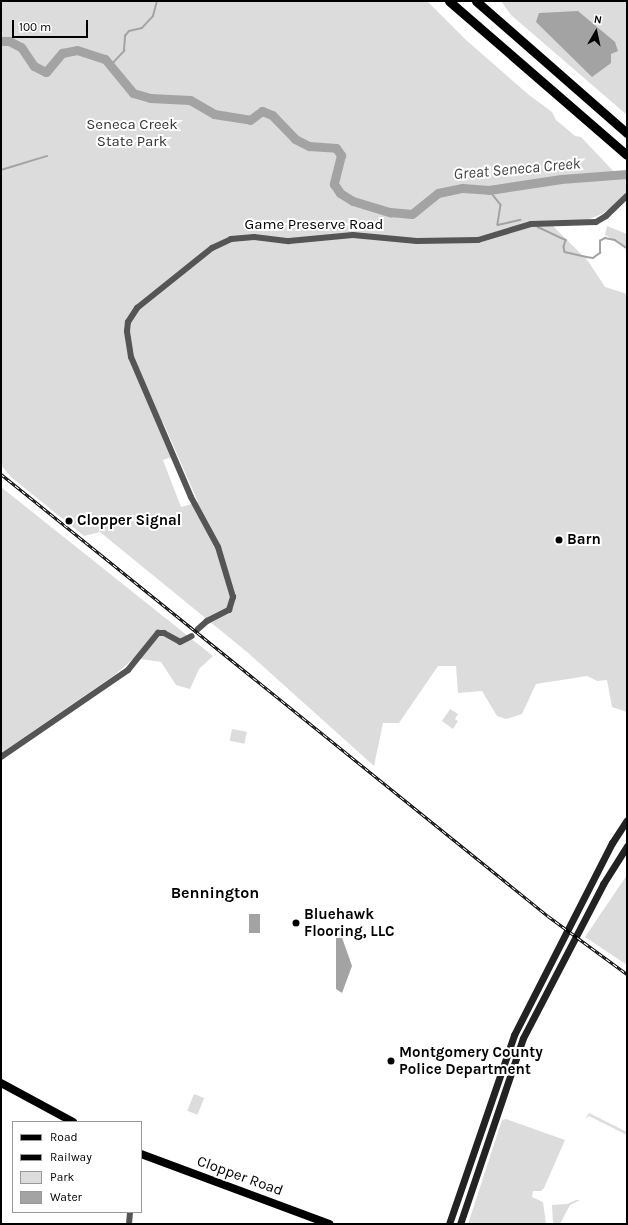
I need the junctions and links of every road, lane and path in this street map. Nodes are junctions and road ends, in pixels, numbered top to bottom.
1 (449, 1) edge
2 (476, 1) edge
3 (627, 132) edge
4 (624, 153) edge
5 (627, 196) edge
6 (198, 629) dead end
7 (192, 636) dead end
8 (1, 757) edge
9 (627, 820) edge
10 (627, 846) edge
11 (1, 1083) edge
12 (71, 1121) edge
13 (142, 1154) edge
14 (130, 1213) edge
15 (129, 1224) edge
16 (329, 1224) edge
17 (449, 1224) edge
18 (460, 1224) edge

1 - 4 highway
2 - 3 highway
5 - 6 street, Game Preserve Road
7 - 8 street
9 - 17 main road
10 - 18 main road
11 - 12 main road
13 - 16 main road, Clopper Road
14 - 15 street

